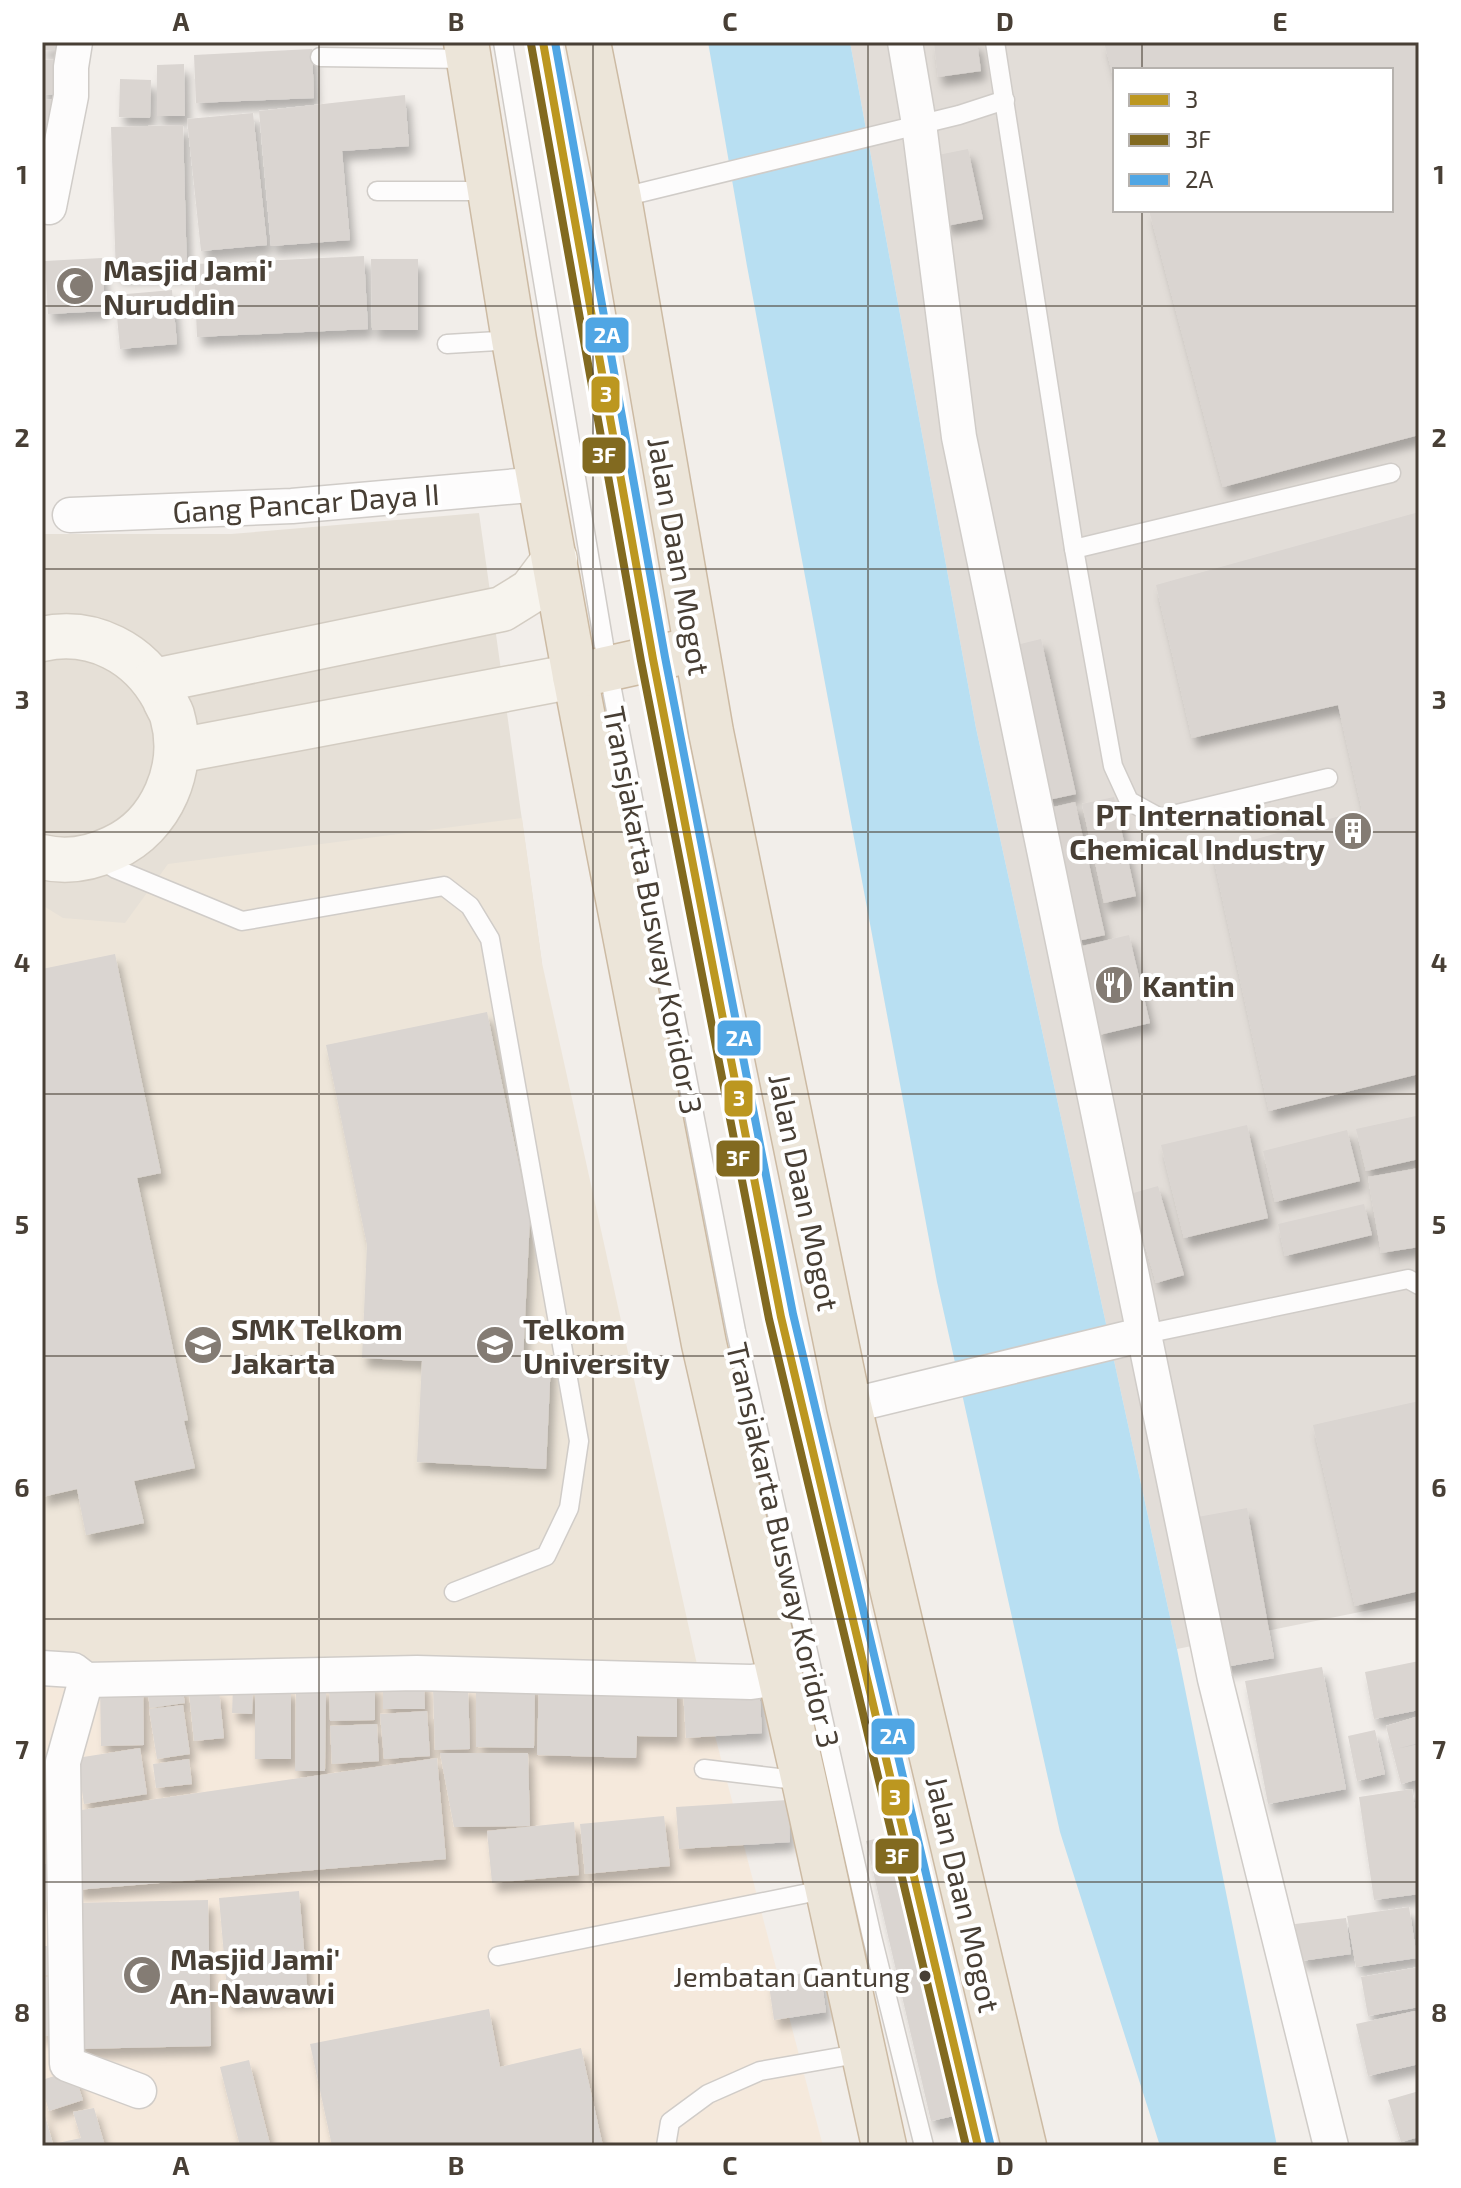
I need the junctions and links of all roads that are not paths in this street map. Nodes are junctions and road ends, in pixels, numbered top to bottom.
1 (75, 42) edge
2 (543, 42) edge
3 (588, 42) edge
4 (905, 42) edge
5 (995, 42) edge
6 (480, 48) edge
7 (320, 57) dead end
8 (1005, 100) junction
9 (905, 128) junction
10 (377, 191) dead end
11 (492, 191) junction
12 (619, 198) junction
13 (49, 207) dead end
14 (514, 340) junction
15 (447, 344) dead end
16 (1391, 473) dead end
17 (541, 484) junction
18 (70, 515) dead end
19 (1074, 549) junction
20 (555, 559) junction
21 (42, 639) edge
22 (696, 649) junction
23 (653, 659) junction
24 (592, 673) junction
25 (154, 681) junction
26 (177, 751) junction
27 (1328, 778) dead end
28 (58, 862) edge
29 (1419, 1285) edge
30 (1132, 1337) junction
31 (849, 1406) junction
32 (454, 1592) dead end
33 (42, 1668) edge
34 (780, 1678) junction
35 (86, 1680) junction
36 (704, 1769) dead end
37 (804, 1781) junction
38 (828, 1889) junction
39 (498, 1956) dead end
40 (863, 2053) junction
41 (54, 2067) edge
42 (139, 2091) dead end
43 (666, 2146) edge
44 (884, 2146) edge
45 (924, 2146) edge
46 (978, 2146) edge
47 (1024, 2146) edge
48 (1331, 2146) edge

1 - 13 street
2 - 23 lane, Transjakarta Busway Koridor 3
3 - 12 highway, Jalan Daan Mogot
4 - 9 street
5 - 8 lane
6 - 7 lane
6 - 11 highway
6 - 24 lane, Transjakarta Busway Koridor 3
8 - 9 lane
8 - 19 lane
9 - 12 lane
9 - 30 street
10 - 11 lane
11 - 14 highway
12 - 22 highway, Jalan Daan Mogot
14 - 15 lane
14 - 17 highway
16 - 19 lane
17 - 18 street, Gang Pancar Daya II
17 - 20 highway
19 - 27 lane
20 - 24 highway
20 - 25 street
21 - 25 street
22 - 23 highway
22 - 31 highway, Jalan Daan Mogot
23 - 24 highway
23 - 46 lane, Transjakarta Busway Koridor 3
24 - 26 street
24 - 34 highway
24 - 45 lane, Transjakarta Busway Koridor 3
25 - 26 street
26 - 28 street
28 - 32 lane
29 - 30 lane
30 - 31 street
30 - 48 street
31 - 47 highway, Jalan Daan Mogot
33 - 35 street
34 - 35 street
34 - 37 highway
35 - 41 street
36 - 37 lane
37 - 38 highway
38 - 39 lane
38 - 40 highway
40 - 43 lane
40 - 44 highway
41 - 42 street

